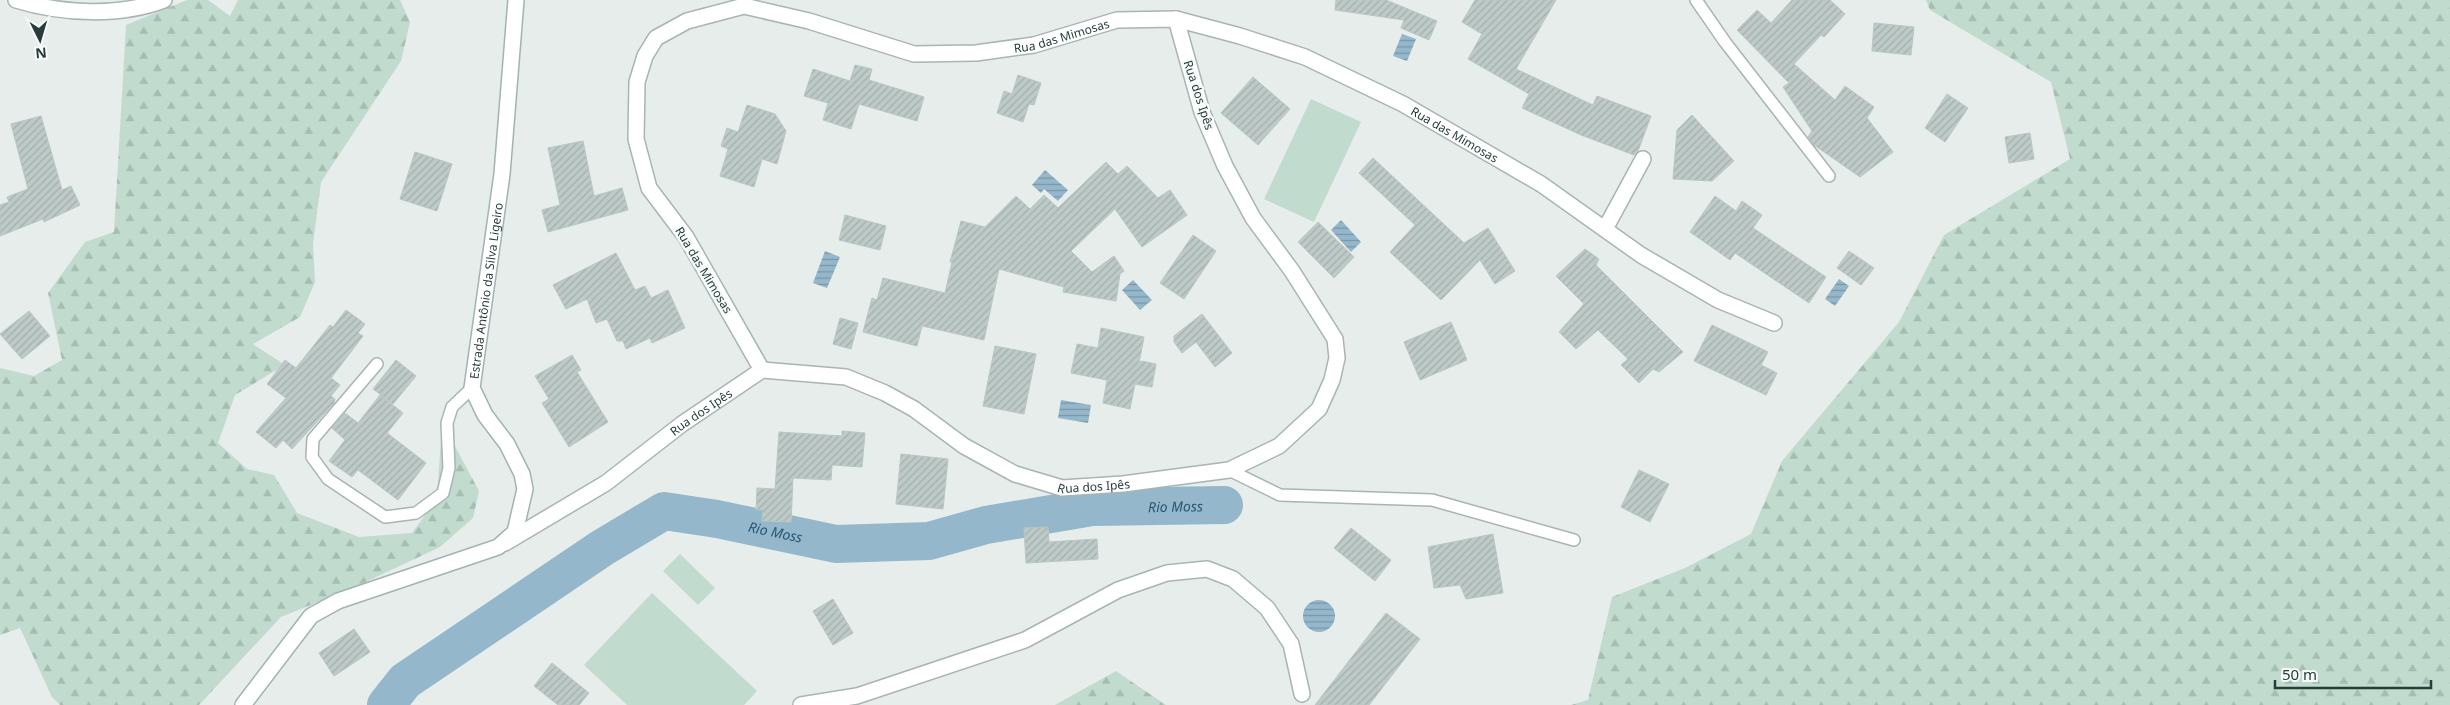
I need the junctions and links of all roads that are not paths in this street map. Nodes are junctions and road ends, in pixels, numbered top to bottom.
1 (16, 0) edge
2 (164, 0) edge
3 (516, 0) edge
4 (1696, 0) edge
5 (1176, 19) junction
6 (1643, 159) dead end
7 (1828, 176) dead end
8 (1605, 229) junction
9 (1774, 323) dead end
10 (377, 364) dead end
11 (762, 370) junction
12 (472, 388) junction
13 (1229, 470) junction
14 (1574, 540) dead end
15 (498, 546) junction
16 (1302, 694) dead end
17 (243, 705) edge
18 (801, 705) edge

1 - 2 street
3 - 12 street, Estrada Antônio da Silva Ligeiro
4 - 7 lane
5 - 8 street, Rua das Mimosas
5 - 11 street, Rua das Mimosas
5 - 13 street, Rua dos Ipês
6 - 8 street
8 - 9 street, Rua das Mimosas
10 - 12 lane
11 - 13 street, Rua dos Ipês
11 - 15 street, Rua dos Ipês
12 - 15 street, Estrada Antônio da Silva Ligeiro
13 - 14 lane
15 - 17 street, Estrada Antônio da Silva Ligeiro
16 - 18 street

